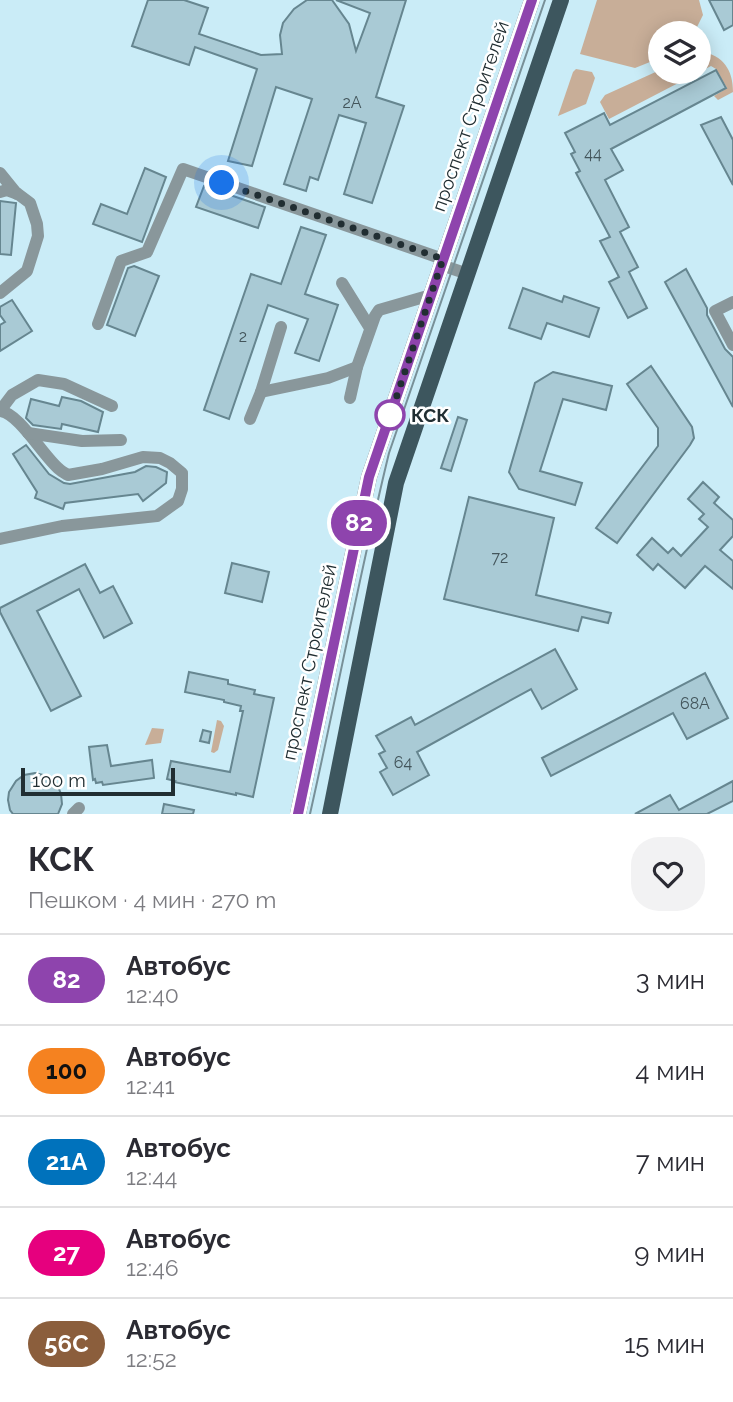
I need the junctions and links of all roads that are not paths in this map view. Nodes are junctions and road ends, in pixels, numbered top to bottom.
1 (532, 0) edge
2 (561, 0) edge
3 (0, 173) edge
4 (0, 192) edge
5 (18, 194) junction
6 (442, 262) junction
7 (468, 274) junction
8 (342, 283) dead end
9 (0, 293) edge
10 (431, 295) junction
11 (733, 302) edge
12 (98, 324) dead end
13 (281, 327) dead end
14 (370, 328) junction
15 (733, 345) edge
16 (357, 367) junction
17 (261, 392) junction
18 (349, 398) dead end
19 (112, 406) dead end
20 (0, 411) edge
21 (250, 419) dead end
22 (28, 433) junction
23 (121, 440) dead end
24 (0, 538) edge
25 (298, 814) edge
26 (330, 814) edge

1 - 6 main road, проспект Строителей
2 - 7 main road
3 - 5 street
4 - 5 street
5 - 9 street
6 - 7 street
6 - 10 main road, проспект Строителей
6 - 12 street
7 - 26 main road
8 - 14 street
10 - 14 street
10 - 25 main road, проспект Строителей
11 - 15 street
13 - 17 street
14 - 16 street
16 - 17 street
16 - 18 street
17 - 21 street
19 - 20 street
20 - 22 street
22 - 23 street
22 - 24 street

